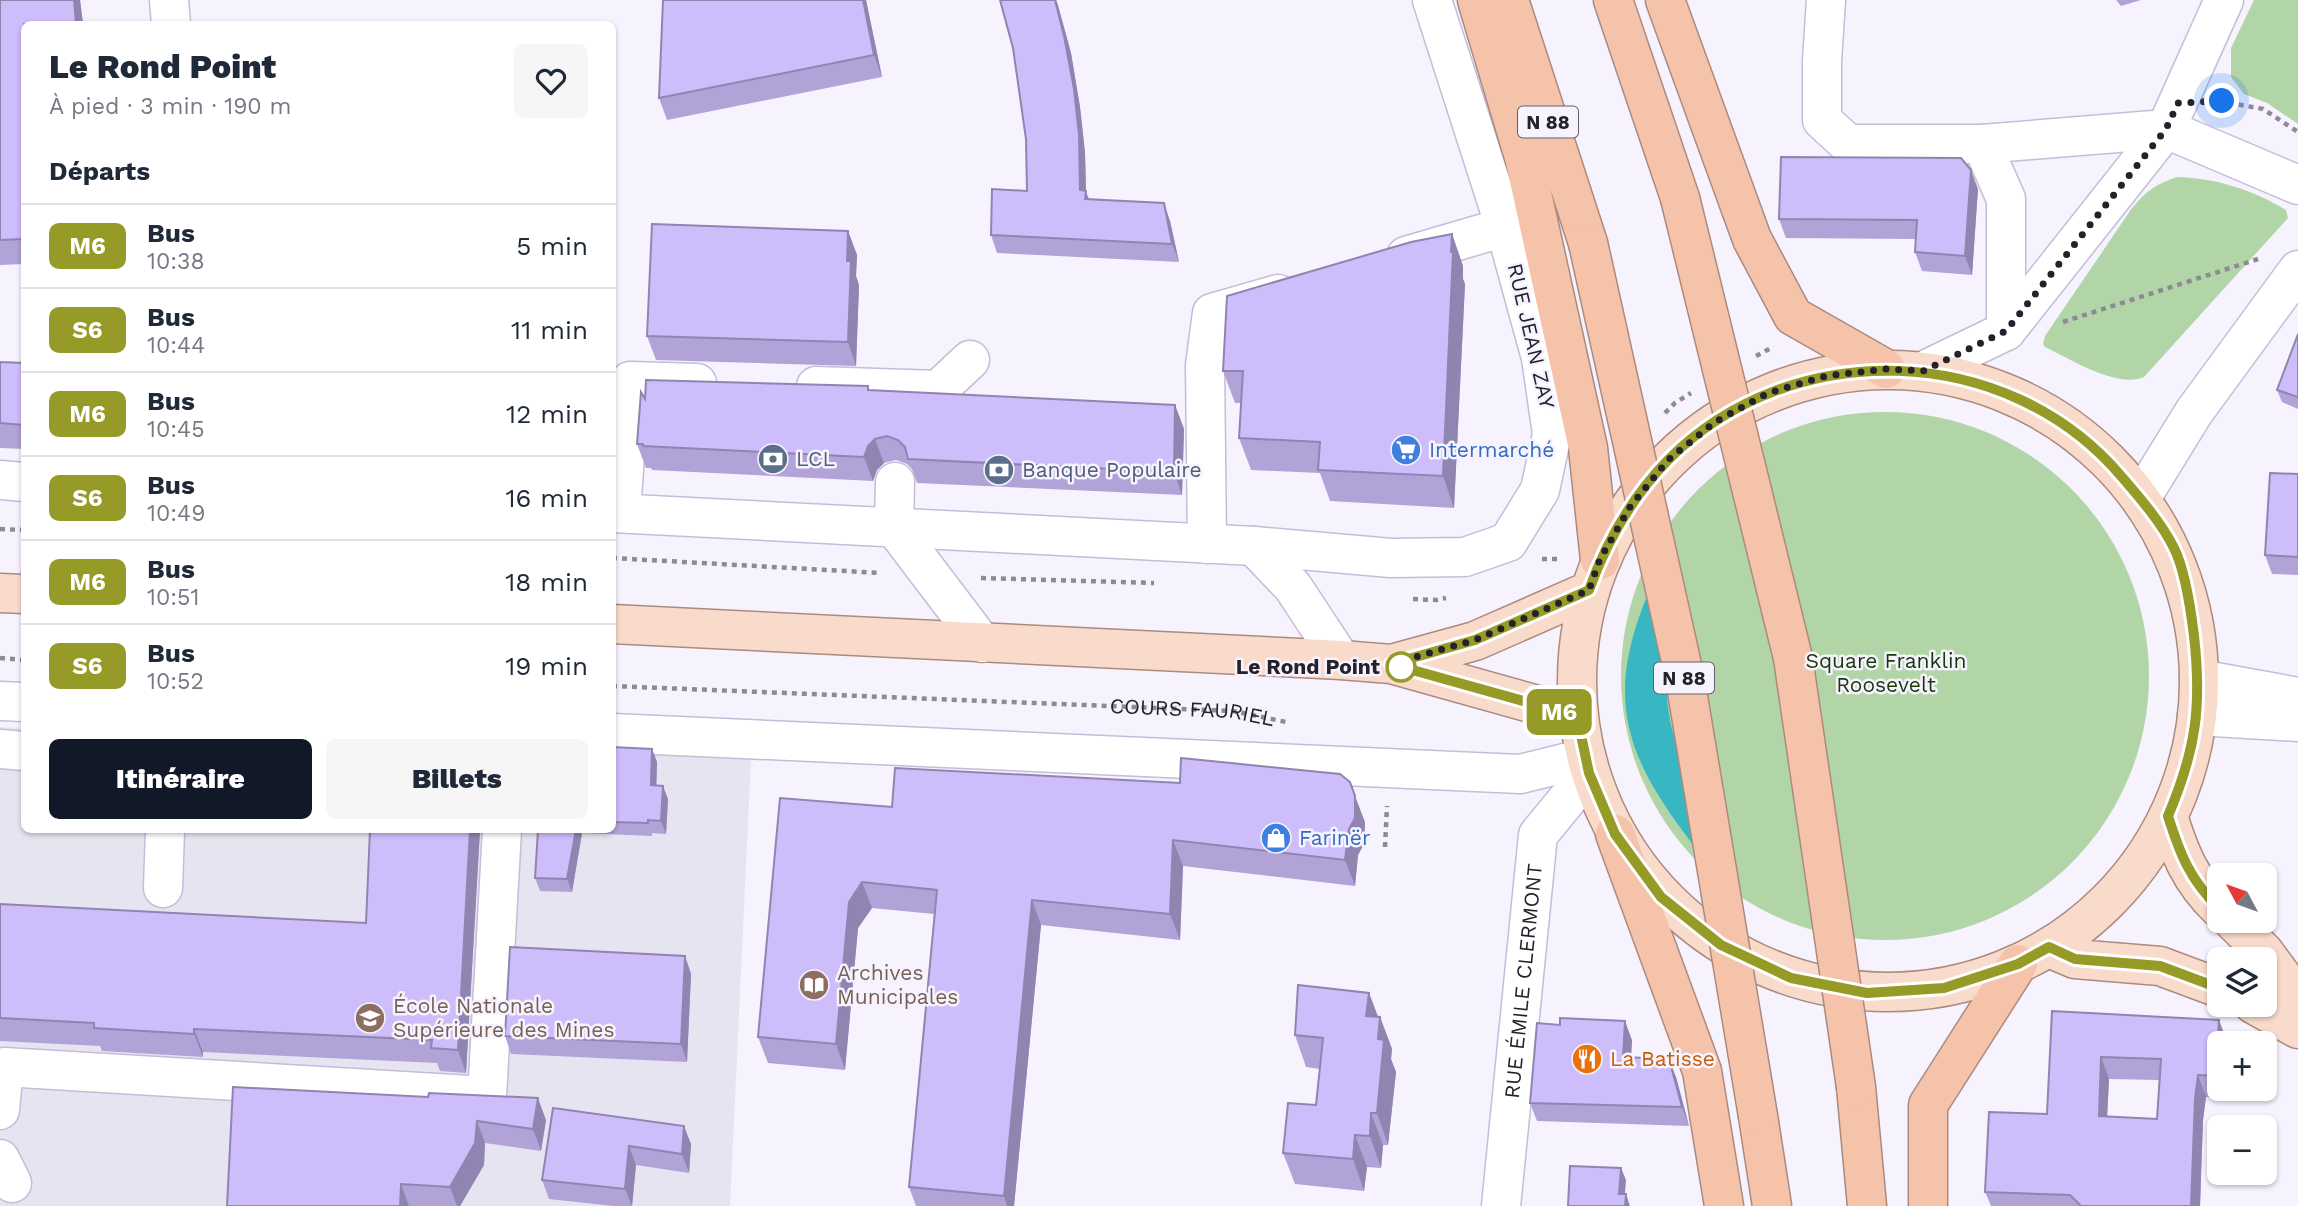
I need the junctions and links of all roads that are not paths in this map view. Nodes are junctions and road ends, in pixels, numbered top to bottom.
1 (169, 0) edge
2 (1432, 0) edge
3 (1477, 0) edge
4 (1509, 0) edge
5 (1613, 0) edge
6 (1665, 0) edge
7 (1826, 0) edge
8 (2224, 0) edge
9 (171, 21) edge
10 (2172, 116) junction
11 (1982, 144) junction
12 (2298, 185) edge
13 (1505, 227) junction
14 (2283, 263) edge
15 (1372, 266) edge
16 (1305, 286) edge
17 (2006, 331) junction
18 (970, 360) dead end
19 (1904, 370) junction
20 (728, 384) edge
21 (784, 385) edge
22 (0, 480) edge
23 (21, 482) edge
24 (895, 482) dead end
25 (2141, 498) junction
26 (617, 513) edge
27 (894, 527) junction
28 (1207, 544) junction
29 (1254, 546) junction
30 (1595, 575) junction
31 (0, 593) edge
32 (21, 594) edge
33 (616, 624) edge
34 (982, 643) junction
35 (1341, 660) junction
36 (1391, 664) junction
37 (2298, 696) edge
38 (2198, 698) junction
39 (0, 701) edge
40 (21, 702) edge
41 (1577, 716) junction
42 (2298, 722) edge
43 (616, 733) edge
44 (0, 749) edge
45 (21, 751) edge
46 (1587, 766) junction
47 (2168, 816) junction
48 (165, 833) edge
49 (502, 833) edge
50 (1615, 834) junction
51 (163, 888) dead end
52 (2207, 897) edge
53 (2244, 933) edge
54 (2034, 956) junction
55 (2207, 984) edge
56 (2298, 998) edge
57 (2276, 1017) edge
58 (2298, 1029) edge
59 (0, 1110) edge
60 (1501, 1206) edge
61 (1724, 1206) edge
62 (1772, 1206) edge
63 (1867, 1206) edge
64 (1928, 1206) edge

1 - 9 street
2 - 13 street, RUE JEAN ZAY
3 - 30 highway
4 - 62 highway, N 88, bridge
5 - 63 highway, bridge
6 - 19 highway
7 - 11 street
8 - 10 street
10 - 11 street
10 - 12 street
10 - 17 street
11 - 17 street
13 - 15 street
13 - 29 street, RUE JEAN ZAY
14 - 25 street
16 - 28 street
17 - 19 street
18 - 21 street
19 - 25 main road
19 - 30 main road
20 - 26 street
22 - 23 street
24 - 27 street
25 - 38 main road
26 - 27 street
27 - 28 street
27 - 34 street
28 - 29 street
29 - 35 street
30 - 36 main road
30 - 41 main road
31 - 32 main road
33 - 34 main road
34 - 35 main road
35 - 36 main road
36 - 41 main road
37 - 38 street
38 - 42 street
38 - 47 main road
39 - 40 street
41 - 46 main road
43 - 46 street, COURS FAURIEL
44 - 45 street
46 - 50 main road
46 - 60 street, RUE ÉMILE CLERMONT
47 - 52 main road
47 - 54 main road
48 - 51 street
49 - 59 street
50 - 54 main road
50 - 61 highway
53 - 56 main road
54 - 55 main road
54 - 64 highway
57 - 58 main road

